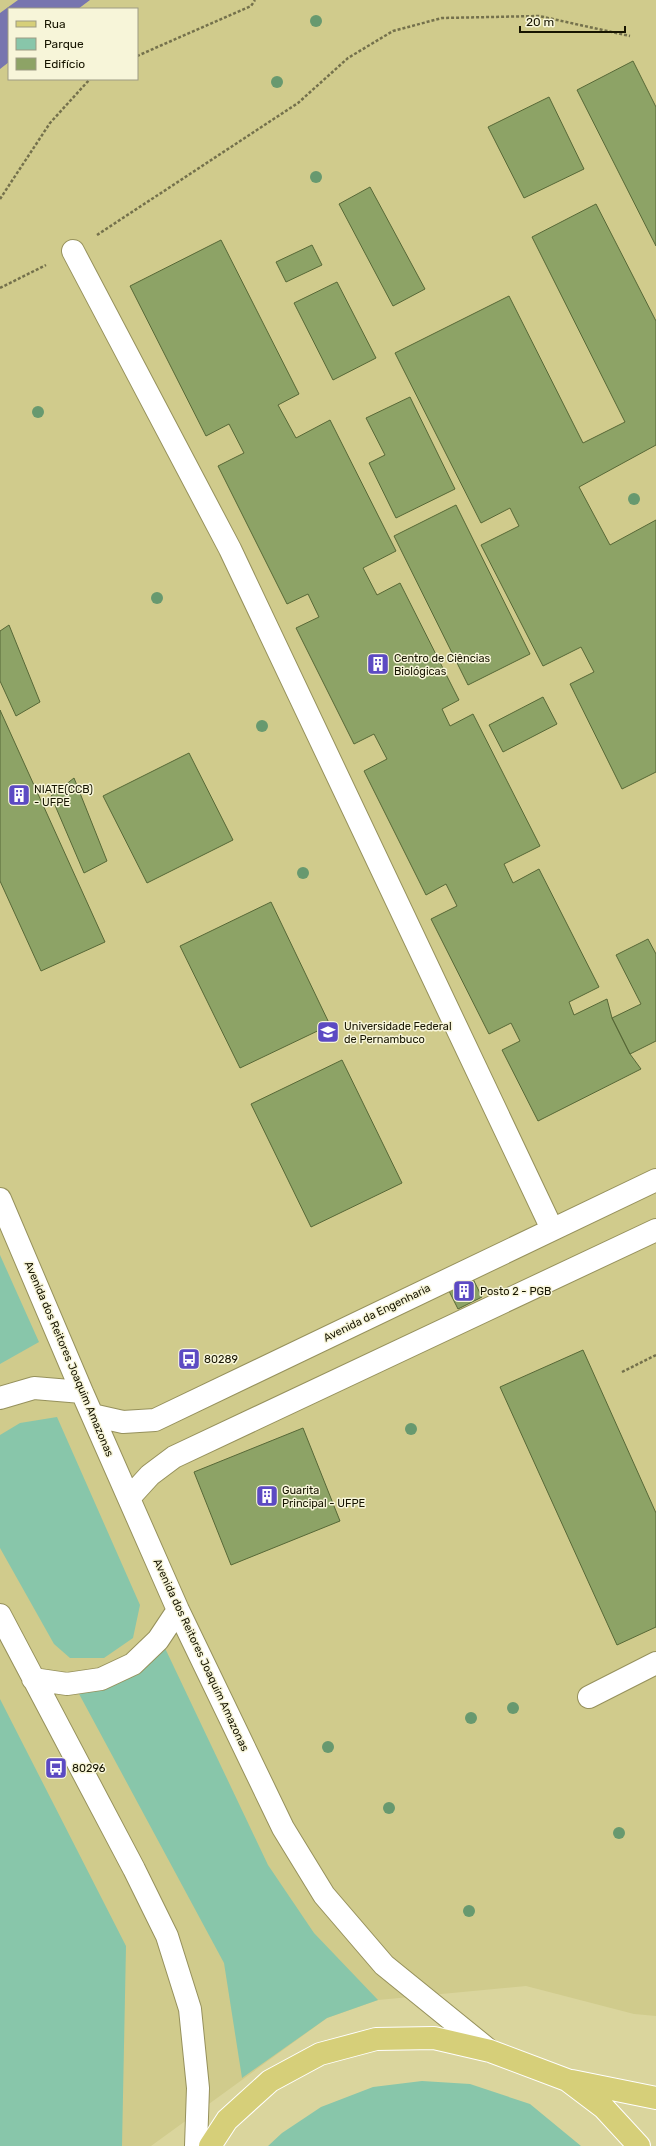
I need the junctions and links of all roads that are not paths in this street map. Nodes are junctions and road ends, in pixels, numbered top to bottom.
1 (73, 251) road end
2 (656, 1180) edge
3 (0, 1199) edge
4 (552, 1229) junction
5 (656, 1230) edge
6 (82, 1392) junction
7 (0, 1398) edge
8 (92, 1415) junction
9 (130, 1498) junction
10 (178, 1610) junction
11 (0, 1615) edge
12 (656, 1663) edge
13 (33, 1679) junction
14 (589, 1697) dead end
15 (490, 2051) junction
16 (567, 2080) junction
17 (656, 2098) edge
18 (196, 2146) edge
19 (210, 2146) edge
20 (639, 2146) edge

1 - 4 street
2 - 4 street, Avenida da Engenharia
3 - 6 street, Avenida dos Reitores Joaquim Amazonas
4 - 8 street, Avenida da Engenharia
5 - 9 street
6 - 7 street
6 - 8 street, Avenida dos Reitores Joaquim Amazonas
8 - 9 street, Avenida dos Reitores Joaquim Amazonas
9 - 10 street, Avenida dos Reitores Joaquim Amazonas
10 - 13 street
10 - 15 street, Avenida dos Reitores Joaquim Amazonas
11 - 13 street
12 - 14 street
13 - 18 street
15 - 16 main road
15 - 19 main road
16 - 17 main road
16 - 20 main road

